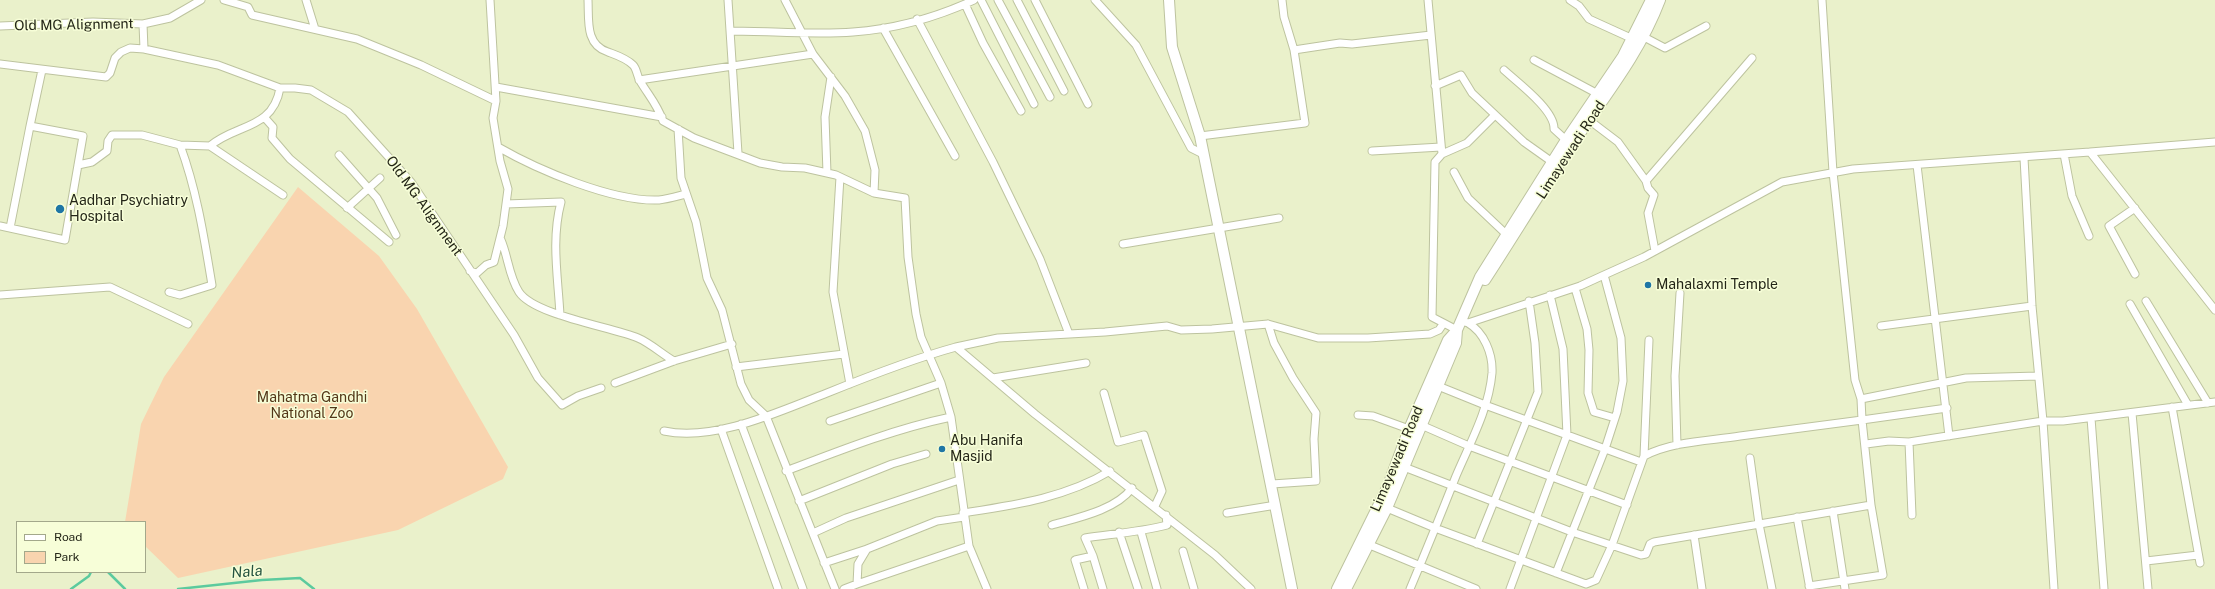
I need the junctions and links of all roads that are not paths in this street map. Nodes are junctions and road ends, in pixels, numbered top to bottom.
1 (201, 0) edge
2 (224, 0) edge
3 (306, 0) edge
4 (490, 0) edge
5 (588, 0) edge
6 (728, 0) edge
7 (785, 0) edge
8 (974, 0) edge
9 (981, 0) edge
10 (998, 0) edge
11 (1017, 0) edge
12 (1035, 0) edge
13 (1095, 0) edge
14 (1169, 0) edge
15 (1282, 0) edge
16 (1428, 0) edge
17 (1570, 0) edge
18 (1651, 0) edge
19 (1660, 0) edge
20 (1822, 0) edge
21 (965, 4) junction
22 (917, 19) junction
23 (143, 24) junction
24 (0, 26) edge
25 (1706, 26) dead end
26 (883, 28) junction
27 (315, 29) junction
28 (730, 31) junction
29 (802, 32) junction
30 (1431, 35) junction
31 (1644, 37) junction
32 (1633, 39) junction
33 (144, 49) junction
34 (1294, 50) junction
35 (813, 54) junction
36 (1752, 58) dead end
37 (1534, 60) dead end
38 (0, 64) edge
39 (733, 68) junction
40 (42, 70) junction
41 (1504, 70) dead end
42 (831, 77) junction
43 (640, 80) junction
44 (1435, 86) junction
45 (496, 87) junction
46 (280, 88) junction
47 (1064, 91) dead end
48 (1598, 94) junction
49 (1050, 97) dead end
50 (496, 101) junction
51 (1034, 104) dead end
52 (1088, 104) dead end
53 (1020, 111) dead end
54 (1495, 115) junction
55 (662, 117) junction
56 (265, 118) junction
57 (1589, 120) junction
58 (30, 126) junction
59 (678, 129) junction
60 (1200, 136) junction
61 (1566, 140) junction
62 (2215, 142) edge
63 (180, 145) junction
64 (210, 146) junction
65 (498, 147) junction
66 (1441, 150) junction
67 (1372, 152) dead end
68 (2090, 152) junction
69 (738, 153) junction
70 (1203, 154) junction
71 (2064, 154) junction
72 (339, 155) dead end
73 (955, 156) dead end
74 (2024, 158) junction
75 (1555, 164) junction
76 (78, 165) junction
77 (1917, 165) junction
78 (1454, 172) dead end
79 (1833, 172) junction
80 (827, 173) junction
81 (840, 177) junction
82 (380, 178) dead end
83 (1646, 181) junction
84 (369, 189) junction
85 (874, 193) junction
86 (686, 194) junction
87 (283, 195) dead end
88 (506, 204) junction
89 (348, 208) junction
90 (2135, 208) junction
91 (1279, 218) dead end
92 (0, 226) edge
93 (10, 228) junction
94 (1218, 228) junction
95 (1506, 234) junction
96 (396, 235) dead end
97 (2089, 236) dead end
98 (500, 240) junction
99 (389, 242) dead end
100 (1123, 244) dead end
101 (1655, 251) junction
102 (470, 271) junction
103 (2135, 274) dead end
104 (1604, 275) junction
105 (1574, 288) junction
106 (169, 292) dead end
107 (1680, 293) dead end
108 (0, 295) edge
109 (1550, 295) junction
110 (1473, 296) junction
111 (1529, 302) junction
112 (2146, 302) dead end
113 (2130, 304) dead end
114 (2032, 306) junction
115 (2215, 310) edge
116 (560, 315) junction
117 (1936, 318) junction
118 (188, 324) dead end
119 (1268, 324) junction
120 (1443, 324) junction
121 (1462, 324) junction
122 (1881, 326) dead end
123 (1238, 328) junction
124 (1069, 334) junction
125 (1649, 340) dead end
126 (732, 344) junction
127 (956, 347) junction
128 (844, 354) junction
129 (927, 354) junction
130 (674, 361) junction
131 (1086, 363) dead end
132 (736, 367) junction
133 (2038, 376) junction
134 (994, 378) junction
135 (1944, 382) junction
136 (614, 383) dead end
137 (941, 383) junction
138 (850, 384) junction
139 (1438, 386) junction
140 (601, 388) dead end
141 (1104, 393) dead end
142 (1860, 399) junction
143 (2212, 403) edge
144 (1485, 405) junction
145 (2188, 405) junction
146 (2172, 407) junction
147 (1947, 408) junction
148 (2132, 413) junction
149 (1358, 414) dead end
150 (766, 416) junction
151 (951, 417) junction
152 (1615, 418) junction
153 (2091, 418) junction
154 (1862, 420) junction
155 (830, 421) dead end
156 (1528, 421) junction
157 (2043, 422) junction
158 (741, 424) junction
159 (1421, 425) junction
160 (721, 429) junction
161 (1409, 430) junction
162 (664, 431) dead end
163 (1567, 435) junction
164 (1949, 436) junction
165 (1909, 442) junction
166 (1866, 444) junction
167 (1677, 445) junction
168 (1469, 446) junction
169 (1605, 449) junction
170 (926, 454) dead end
171 (1750, 458) dead end
172 (1643, 459) junction
173 (1512, 462) junction
174 (1404, 467) junction
175 (786, 470) junction
176 (1110, 471) junction
177 (1552, 477) junction
178 (959, 480) junction
179 (1272, 484) junction
180 (1452, 487) junction
181 (1132, 488) junction
182 (1588, 491) junction
183 (800, 501) junction
184 (1494, 503) junction
185 (1276, 505) junction
186 (1626, 505) junction
187 (1871, 505) junction
188 (1155, 506) junction
189 (1387, 508) junction
190 (1833, 511) junction
191 (1227, 513) dead end
192 (964, 515) junction
193 (1166, 515) junction
194 (1912, 515) dead end
195 (1797, 518) junction
196 (1536, 519) junction
197 (1759, 524) junction
198 (1052, 525) dead end
199 (1435, 528) junction
200 (1119, 532) junction
201 (1141, 532) junction
202 (1572, 532) junction
203 (813, 533) junction
204 (1694, 535) junction
205 (1365, 543) junction
206 (1477, 544) junction
207 (1612, 545) junction
208 (969, 546) junction
209 (867, 549) junction
210 (1183, 551) dead end
211 (2198, 555) junction
212 (1093, 556) junction
213 (1521, 560) junction
214 (2146, 561) junction
215 (824, 563) junction
216 (2200, 563) dead end
217 (1420, 566) junction
218 (1556, 573) junction
219 (1843, 581) junction
220 (857, 584) junction
221 (1809, 587) edge
222 (778, 589) edge
223 (803, 589) edge
224 (835, 589) edge
225 (844, 589) edge
226 (987, 589) edge
227 (1084, 589) edge
228 (1103, 589) edge
229 (1138, 589) edge
230 (1157, 589) edge
231 (1194, 589) edge
232 (1251, 589) edge
233 (1292, 589) edge
234 (1337, 589) edge
235 (1346, 589) edge
236 (1410, 589) edge
237 (1476, 589) edge
238 (1510, 589) edge
239 (1702, 589) edge
240 (1772, 589) edge
241 (1845, 589) edge
242 (2054, 589) edge
243 (2104, 589) edge
244 (2148, 589) edge

1 - 23 street
2 - 27 street
3 - 27 street
4 - 45 street
5 - 43 street
6 - 28 street
7 - 29 street
8 - 21 street
9 - 51 street
10 - 49 street
11 - 47 street
12 - 52 street
13 - 70 street
14 - 60 street
15 - 34 street
16 - 30 street
17 - 32 street
18 - 32 street, Limayewadi Road
19 - 31 street, Limayewadi Road
20 - 79 street
21 - 22 street
21 - 53 street
22 - 26 street
22 - 124 street
23 - 24 street, Old MG Alignment
23 - 33 street, Old MG Alignment
25 - 31 street
26 - 29 street
26 - 73 street
27 - 50 street
28 - 29 street
28 - 39 street
29 - 35 street
30 - 34 street
30 - 44 street
31 - 57 street, Limayewadi Road
32 - 48 street, Limayewadi Road
33 - 40 street
33 - 46 street, Old MG Alignment
34 - 60 street
35 - 39 street
35 - 42 street
36 - 83 street
37 - 48 street
38 - 40 street
39 - 43 street
39 - 69 street
40 - 58 street
41 - 61 street
42 - 80 street
42 - 85 street
43 - 55 street
44 - 54 street
44 - 66 street
45 - 50 street
45 - 55 street
46 - 56 street
46 - 102 street, Old MG Alignment
48 - 61 street, Limayewadi Road
50 - 65 street
54 - 66 street
54 - 75 street
55 - 59 street
56 - 64 street
56 - 89 street
57 - 75 street, Limayewadi Road
57 - 83 street
58 - 76 street
58 - 93 street
59 - 69 street
59 - 86 street
60 - 70 street
61 - 75 street, Limayewadi Road
62 - 68 street
63 - 64 street
63 - 76 street
63 - 106 street
64 - 87 street
65 - 86 street
65 - 88 street
66 - 67 street
66 - 120 street
68 - 71 street
68 - 90 street
69 - 80 street
70 - 94 street
71 - 74 street
71 - 97 street
72 - 84 street
74 - 77 street
74 - 114 street
75 - 95 street, Limayewadi Road
75 - 110 street, Limayewadi Road
76 - 93 street
77 - 79 street
77 - 117 street
78 - 95 street
79 - 101 street
79 - 142 street
80 - 81 street
81 - 85 street
81 - 128 street
82 - 84 street
83 - 101 street
84 - 89 street
84 - 96 street
85 - 129 street
86 - 126 street
88 - 98 street
88 - 116 street
89 - 99 street
90 - 103 street
90 - 115 street
91 - 94 street
92 - 93 street
94 - 100 street
94 - 123 street
95 - 110 street, Limayewadi Road
98 - 102 street
98 - 116 street
101 - 104 street
102 - 140 street, Old MG Alignment
104 - 105 street
104 - 152 street
105 - 109 street
105 - 152 street
107 - 167 street
108 - 118 street
109 - 111 street
109 - 163 street
110 - 121 street, Limayewadi Road
111 - 121 street
111 - 156 street
112 - 143 street
113 - 145 street
114 - 117 street
114 - 133 street
116 - 130 street
117 - 122 street
117 - 135 street
119 - 120 street
119 - 123 street
119 - 179 street
120 - 121 street
121 - 139 street, Limayewadi Road
121 - 144 street
121 - 161 street, Limayewadi Road
123 - 124 street
123 - 179 street
124 - 127 street
125 - 172 street
126 - 130 street
126 - 132 street
127 - 129 street
127 - 134 street
128 - 132 street
128 - 138 street
129 - 137 street
129 - 138 street
130 - 136 street
131 - 134 street
132 - 150 street
133 - 135 street
133 - 157 street
134 - 176 street
135 - 142 street
135 - 147 street
137 - 151 street
137 - 155 street
138 - 150 street
139 - 144 street
139 - 159 street, Limayewadi Road
141 - 188 street
142 - 154 street
143 - 145 street
144 - 156 street
144 - 168 street
145 - 146 street
146 - 148 street
146 - 211 street
147 - 154 street
147 - 164 street
148 - 153 street
148 - 214 street
149 - 161 street
150 - 158 street
150 - 175 street
151 - 175 street
151 - 178 street
152 - 169 street
153 - 157 street
153 - 243 street
154 - 166 street
154 - 167 street
156 - 163 street
156 - 173 street
157 - 164 street
157 - 242 street
158 - 160 street
158 - 223 street
159 - 168 street
159 - 174 street, Limayewadi Road
160 - 162 street
160 - 222 street
161 - 205 street, Limayewadi Road
163 - 169 street
163 - 177 street
164 - 165 street
165 - 166 street
165 - 194 street
166 - 187 street
167 - 172 street
168 - 173 street
168 - 180 street
169 - 172 street
169 - 182 street
170 - 183 street
171 - 197 street
172 - 186 street
173 - 177 street
173 - 184 street
174 - 180 street
174 - 189 street, Limayewadi Road
175 - 183 street
176 - 181 street
176 - 192 street
177 - 182 street
177 - 196 street
178 - 192 street
178 - 203 street
179 - 185 street
180 - 184 street
180 - 199 street
181 - 188 street
181 - 198 street
182 - 186 street
182 - 202 street
183 - 203 street
184 - 196 street
184 - 206 street
185 - 191 street
185 - 233 street
186 - 207 street
187 - 190 street
187 - 219 street
188 - 193 street
189 - 199 street
189 - 205 street, Limayewadi Road
190 - 195 street
190 - 219 street
192 - 208 street
192 - 209 street
193 - 201 street
193 - 232 street
195 - 197 street
195 - 221 street
196 - 202 street
196 - 213 street
197 - 204 street
197 - 240 street
199 - 206 street
199 - 217 street
200 - 201 street
200 - 212 street
200 - 229 street
201 - 230 street
202 - 207 street
202 - 218 street
203 - 215 street
204 - 207 street
204 - 239 street
205 - 217 street
205 - 234 street, Limayewadi Road
205 - 235 street, Limayewadi Road
206 - 213 street
207 - 218 street
208 - 220 street
208 - 226 street
209 - 215 street
209 - 220 street
210 - 231 street
211 - 214 street
211 - 216 street
212 - 227 street
212 - 228 street
213 - 218 street
213 - 238 street
214 - 244 street
215 - 224 street
217 - 236 street
217 - 237 street
219 - 221 street
219 - 241 street
220 - 225 street

